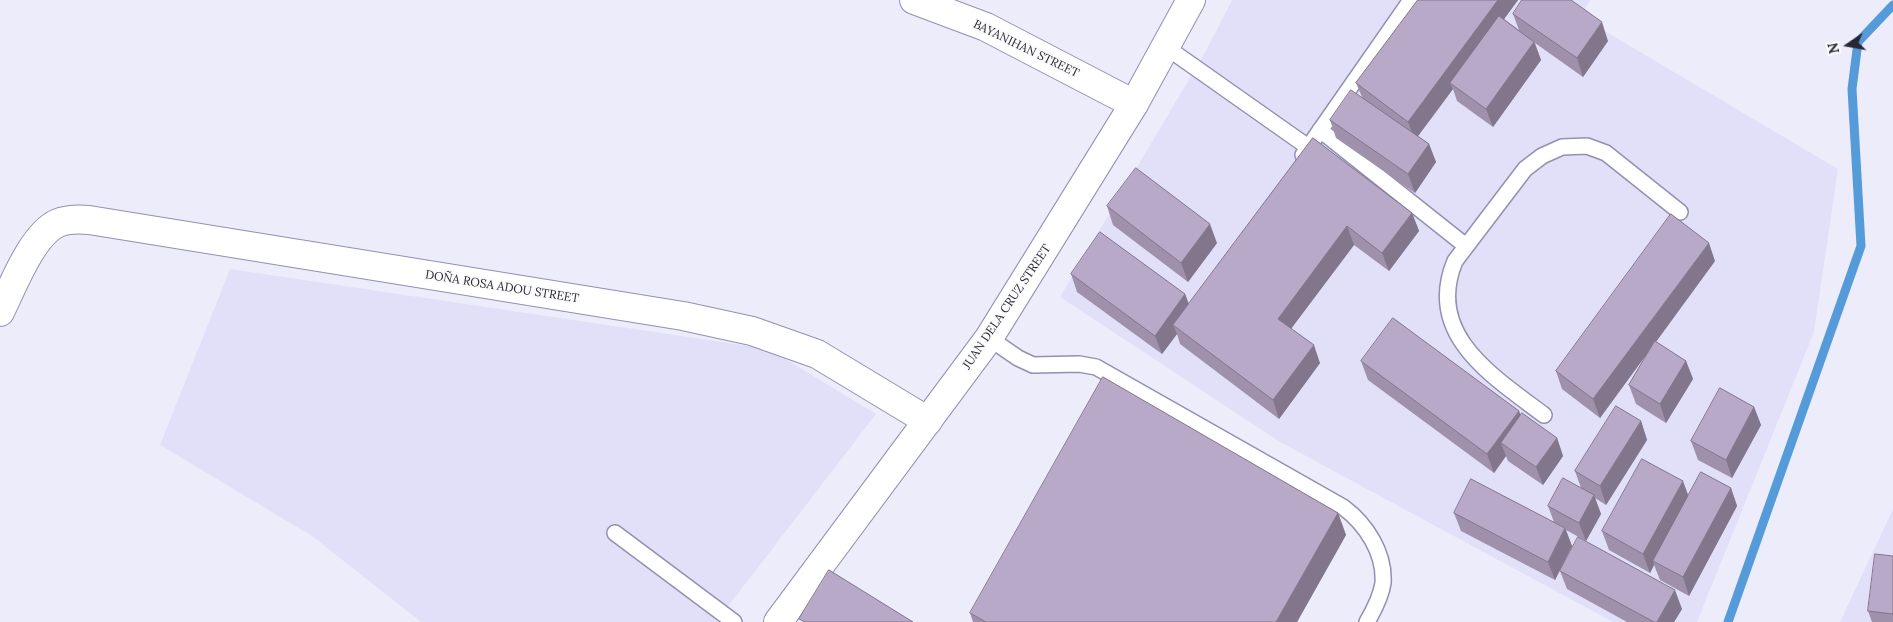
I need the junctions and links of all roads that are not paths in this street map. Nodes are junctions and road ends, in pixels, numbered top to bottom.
1 (914, 0) edge
2 (1191, 0) edge
3 (1411, 0) edge
4 (1166, 47) junction
5 (1134, 104) junction
6 (1320, 130) junction
7 (1308, 148) junction
8 (1292, 171) edge
9 (1680, 212) dead end
10 (1466, 246) junction
11 (0, 312) edge
12 (989, 338) junction
13 (1544, 415) dead end
14 (928, 421) junction
15 (616, 533) dead end
16 (734, 622) edge
17 (778, 622) edge
18 (1367, 622) edge

1 - 5 street, BAYANIHAN STREET
2 - 4 street, JUAN DELA CRUZ STREET
3 - 6 lane
4 - 5 street, JUAN DELA CRUZ STREET
4 - 7 lane
5 - 12 street, JUAN DELA CRUZ STREET
6 - 7 lane
6 - 10 lane
7 - 8 lane
9 - 10 lane
10 - 13 lane
11 - 14 street, DOÑA ROSA ADOU STREET
12 - 14 street, JUAN DELA CRUZ STREET
12 - 18 lane
14 - 17 street, JUAN DELA CRUZ STREET
15 - 16 lane

